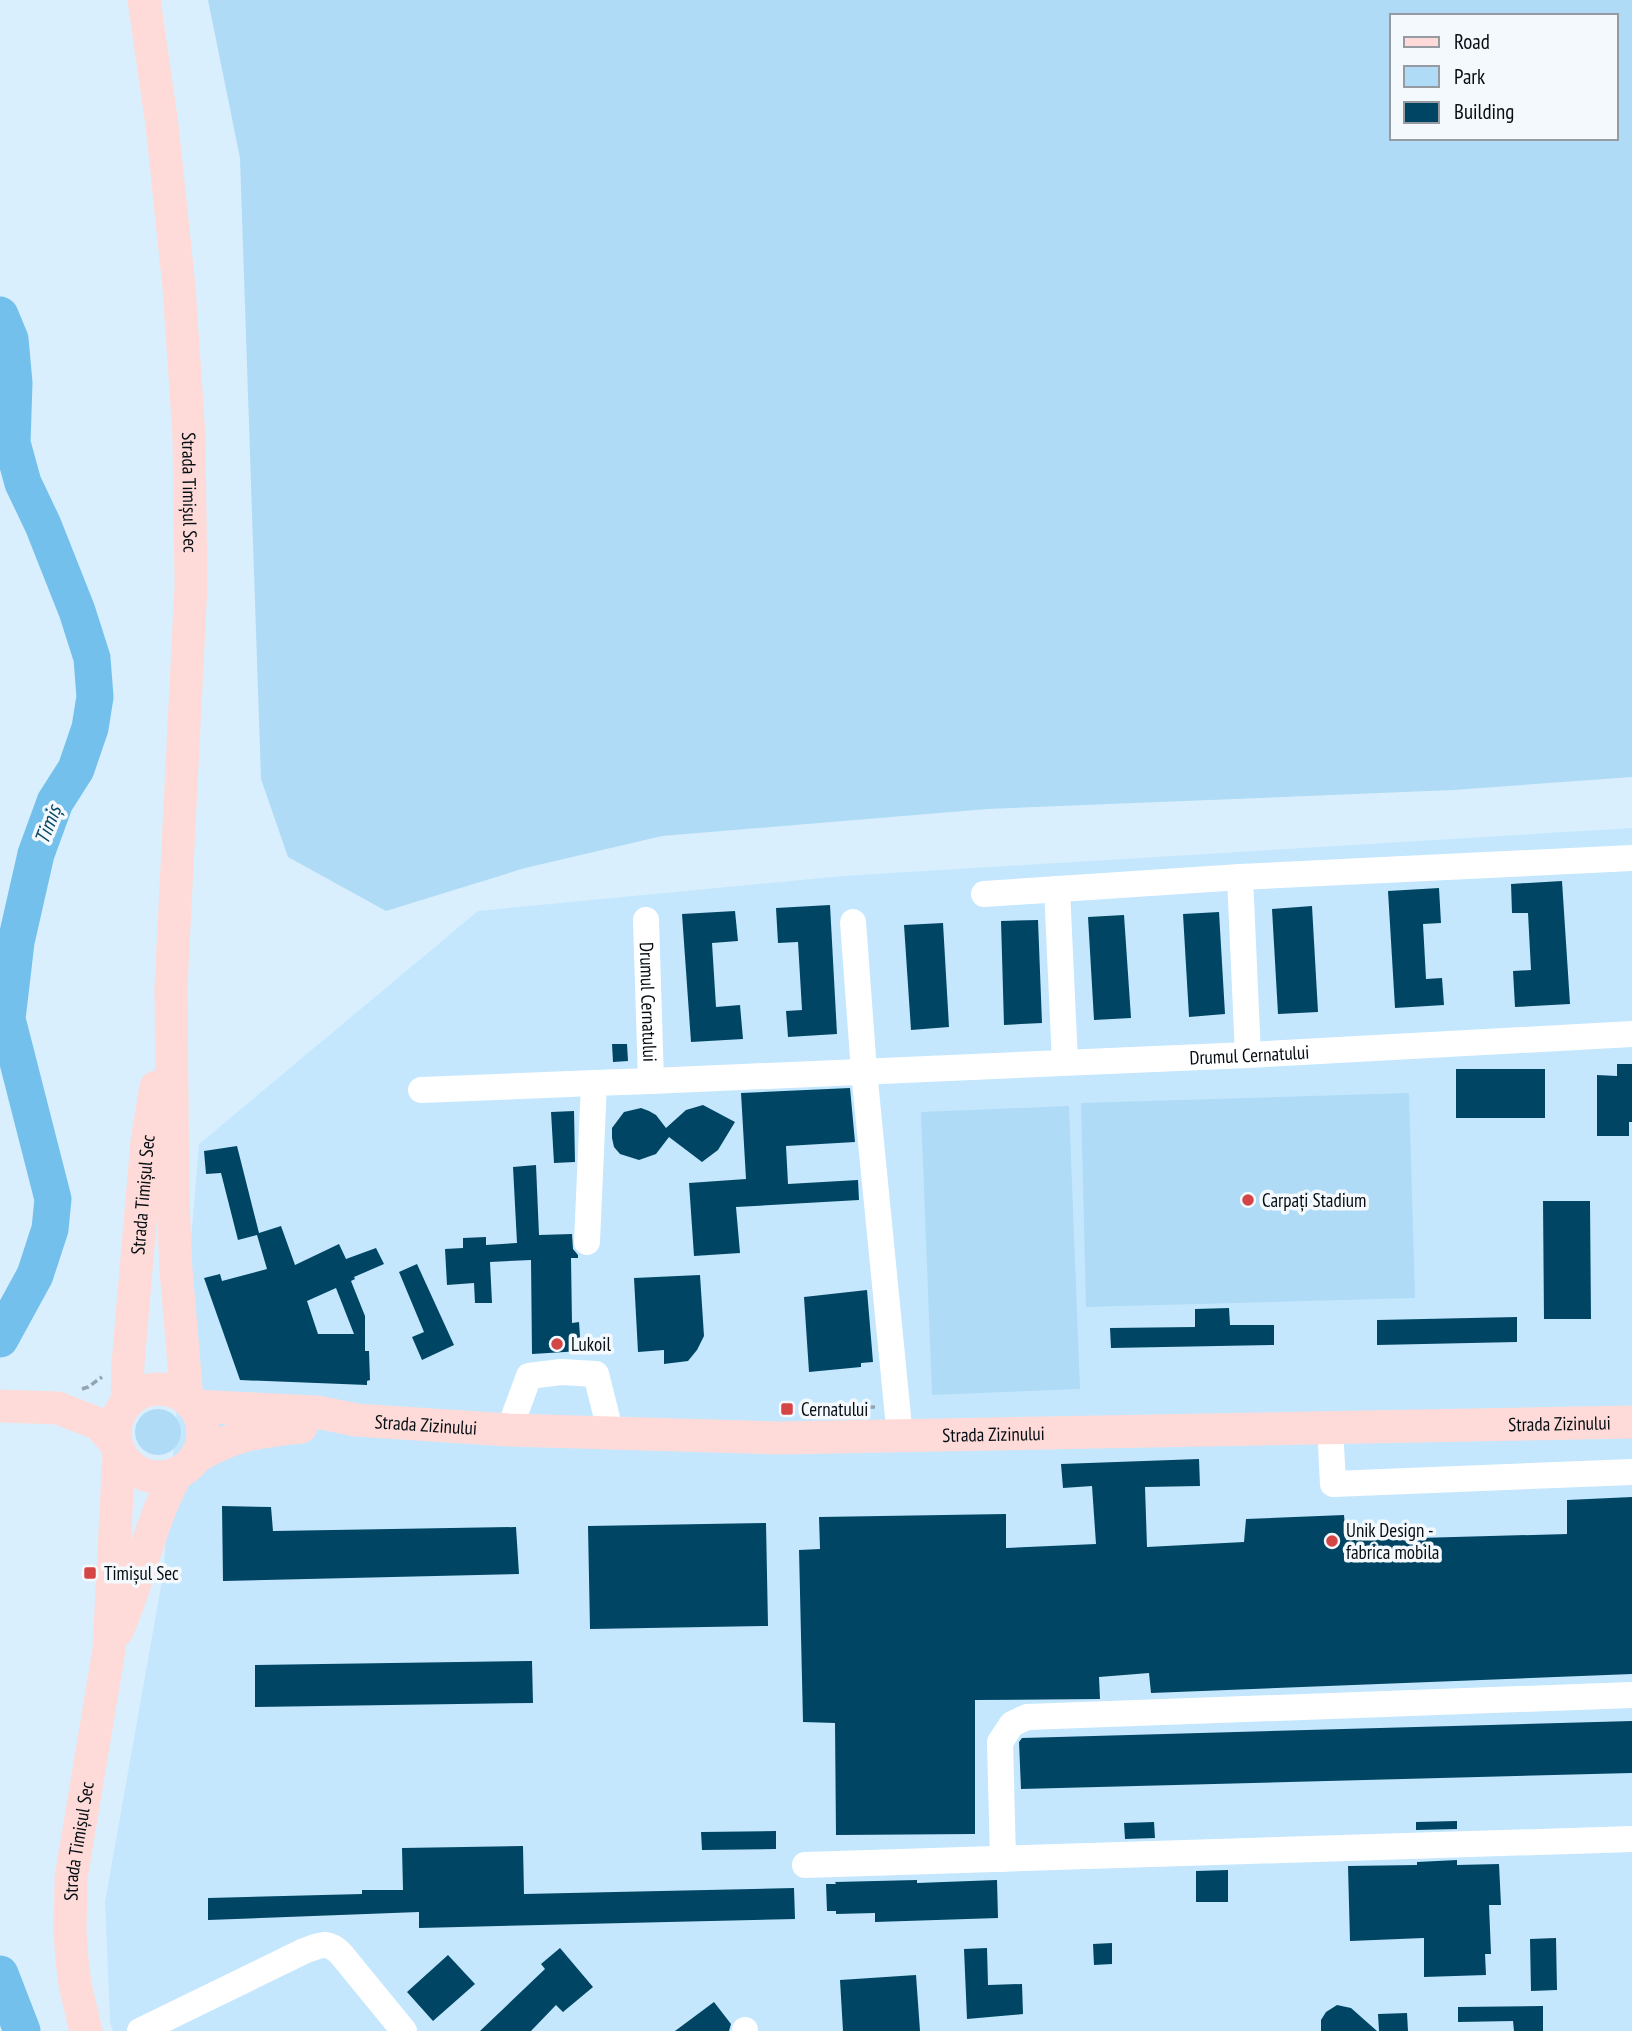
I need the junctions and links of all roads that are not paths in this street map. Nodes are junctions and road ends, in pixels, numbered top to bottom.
1 (144, 0) edge
2 (1632, 858) edge
3 (1240, 877) junction
4 (1057, 889) junction
5 (984, 894) dead end
6 (646, 920) dead end
7 (853, 922) dead end
8 (171, 988) junction
9 (1632, 1034) edge
10 (1248, 1055) junction
11 (1065, 1062) junction
12 (864, 1071) junction
13 (651, 1080) junction
14 (594, 1083) junction
15 (421, 1090) dead end
16 (587, 1242) dead end
17 (190, 1402) junction
18 (125, 1405) junction
19 (0, 1406) edge
20 (53, 1407) junction
21 (356, 1420) junction
22 (1632, 1422) edge
23 (1329, 1426) junction
24 (509, 1430) junction
25 (611, 1434) junction
26 (900, 1437) junction
27 (117, 1447) junction
28 (186, 1465) junction
29 (1632, 1472) edge
30 (108, 1650) junction
31 (1632, 1695) edge
32 (1632, 1839) edge
33 (1003, 1858) junction
34 (805, 1865) dead end
35 (86, 2031) edge
36 (140, 2031) edge
37 (404, 2031) edge

1 - 8 main road, Strada Timișul Sec
2 - 3 street
3 - 4 street
3 - 10 street
4 - 5 street
4 - 11 street
6 - 13 street, Drumul Cernatului
7 - 12 street
8 - 17 main road, Strada Timișul Sec
8 - 18 main road, Strada Timișul Sec
9 - 10 street, Drumul Cernatului
10 - 11 street, Drumul Cernatului
11 - 12 street, Drumul Cernatului
12 - 13 street, Drumul Cernatului
12 - 26 street
13 - 14 street
14 - 15 street
14 - 16 street
17 - 18 main road
17 - 21 main road, Strada Zizinului
17 - 28 main road
18 - 20 main road
18 - 27 main road
19 - 20 main road
20 - 27 main road
21 - 24 main road, Strada Zizinului
21 - 28 main road, Strada Zizinului
22 - 23 main road, Strada Zizinului
23 - 26 main road, Strada Zizinului
23 - 29 street
24 - 25 main road, Strada Zizinului
24 - 25 street
25 - 26 main road, Strada Zizinului
27 - 28 main road
27 - 30 main road, Strada Timișul Sec
28 - 30 main road, Strada Timișul Sec
30 - 35 main road, Strada Timișul Sec
31 - 33 street
32 - 33 street
33 - 34 street
36 - 37 street

